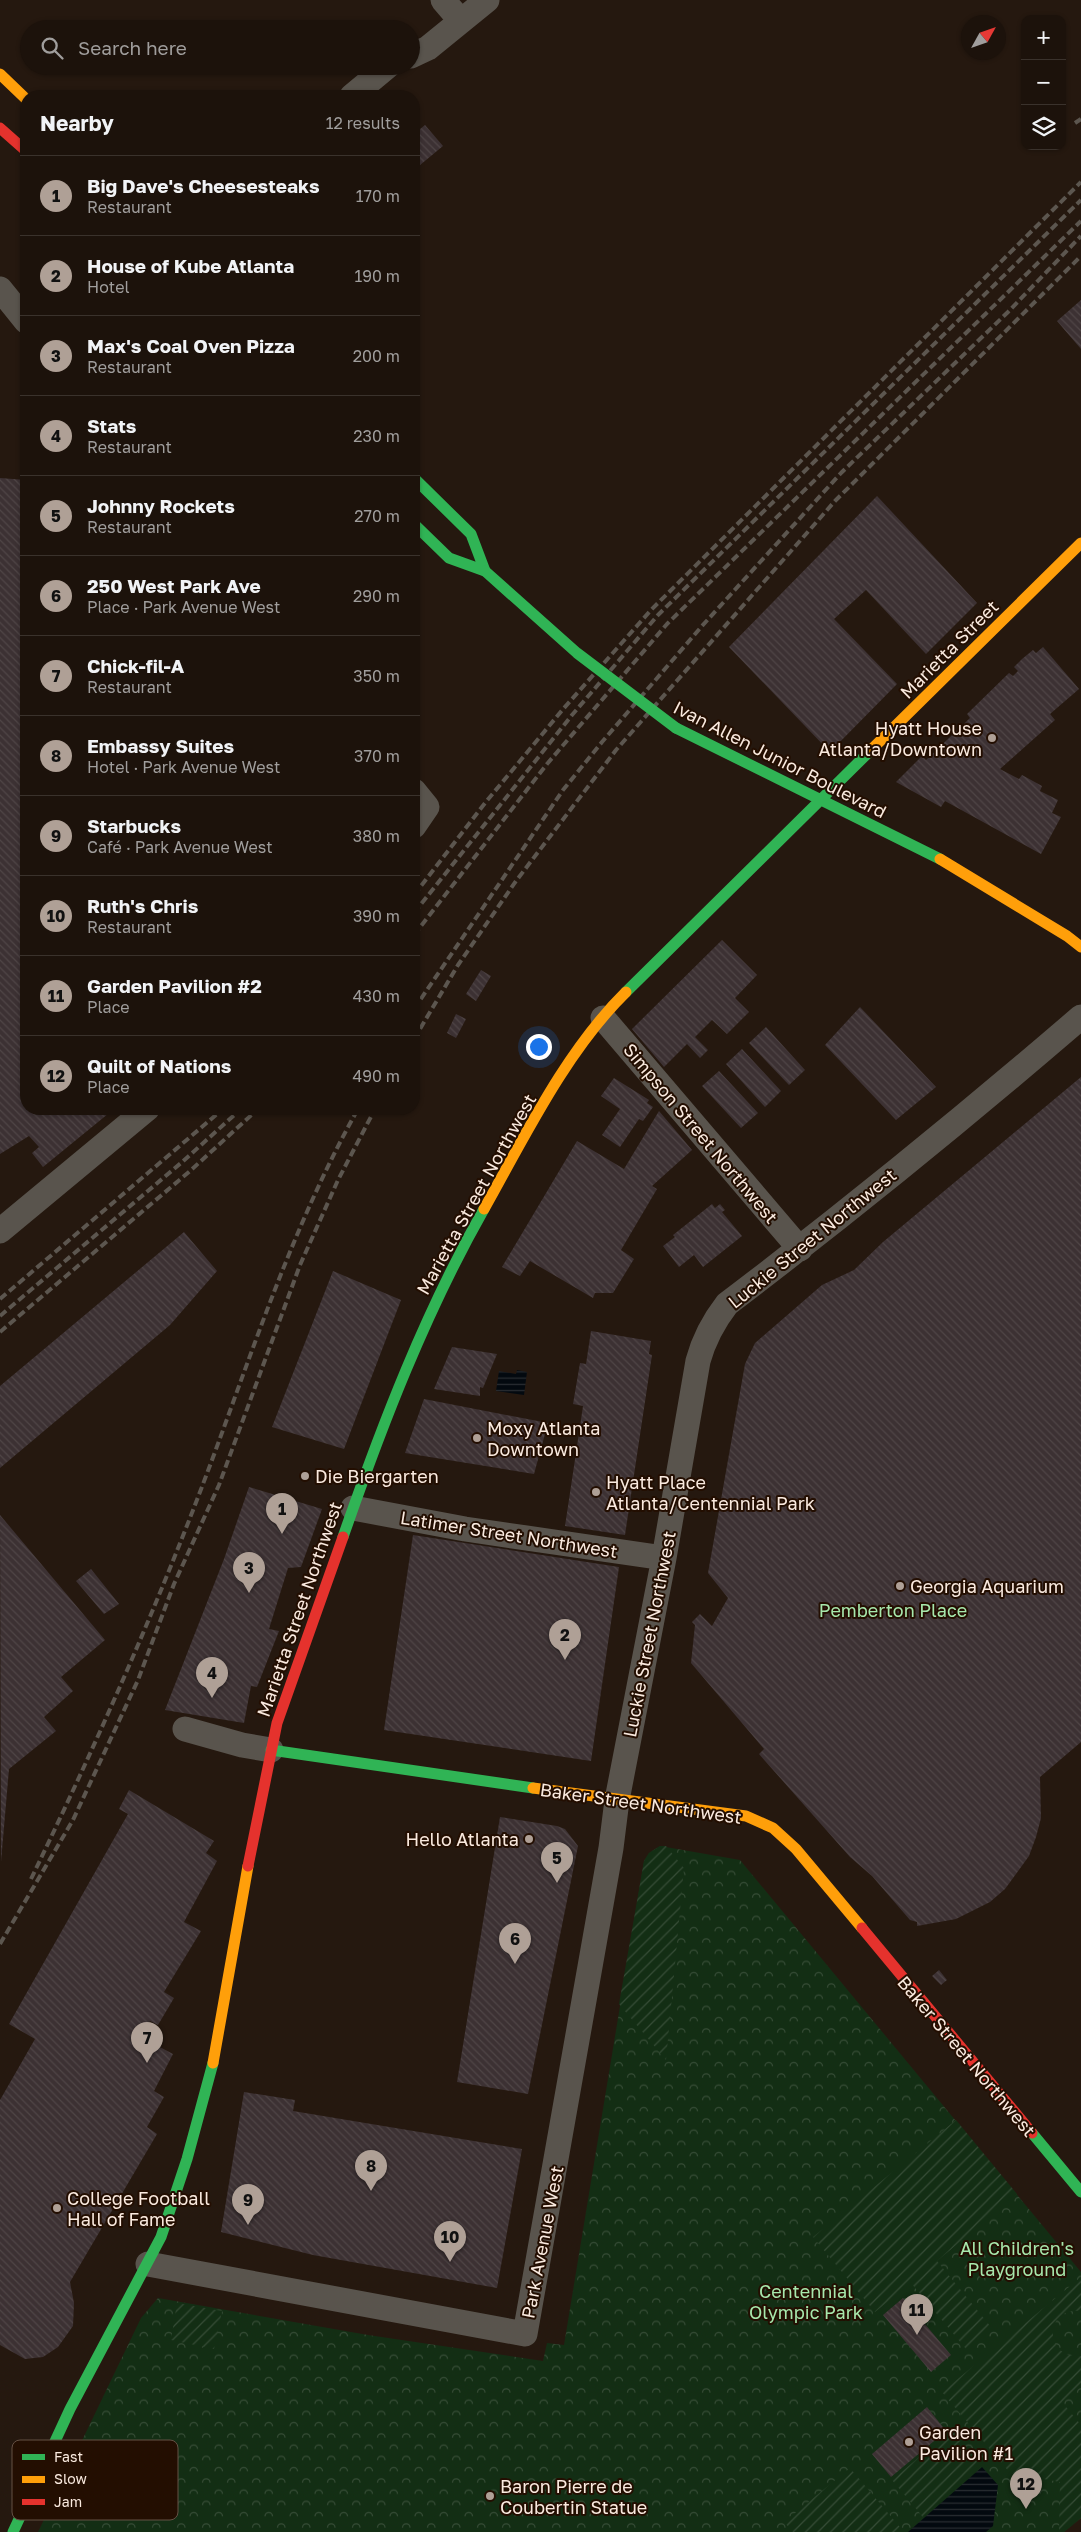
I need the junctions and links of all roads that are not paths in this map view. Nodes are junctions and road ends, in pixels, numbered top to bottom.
1 (443, 0) edge
2 (487, 0) edge
3 (462, 21) junction
4 (420, 52) edge
5 (0, 74) edge
6 (377, 75) edge
7 (359, 90) edge
8 (20, 93) edge
9 (0, 128) edge
10 (20, 146) edge
11 (0, 289) edge
12 (20, 313) edge
13 (420, 484) edge
14 (420, 530) edge
15 (1081, 543) edge
16 (485, 571) junction
17 (820, 801) junction
18 (1081, 947) edge
19 (1081, 1017) edge
20 (602, 1018) junction
21 (140, 1115) edge
22 (0, 1231) edge
23 (800, 1249) junction
24 (354, 1508) junction
25 (664, 1558) junction
26 (186, 1729) dead end
27 (271, 1750) junction
28 (617, 1800) junction
29 (1081, 2192) edge
30 (148, 2264) junction
31 (56, 2440) edge
32 (19, 2520) edge
33 (13, 2532) edge

1 - 3 street
2 - 3 street
3 - 4 street
5 - 8 main road
6 - 7 street
9 - 10 main road
11 - 12 street
13 - 16 main road, Ivan Allen Junior Boulevard
14 - 16 main road, Ivan Allen Junior Boulevard
15 - 17 main road, Marietta Street
16 - 17 main road, Ivan Allen Junior Boulevard, bridge
17 - 18 main road, Ivan Allen Junior Boulevard
17 - 20 main road, Marietta Street Northwest
19 - 23 street, Luckie Street Northwest
20 - 23 street, Simpson Street Northwest
20 - 24 main road, Marietta Street Northwest
21 - 22 street
23 - 25 street, Luckie Street Northwest
24 - 25 street, Latimer Street Northwest
24 - 27 main road, Marietta Street Northwest
25 - 28 street, Luckie Street Northwest
26 - 27 street, Baker Street Northwest
27 - 28 main road, Baker Street Northwest
27 - 30 main road, Marietta Street Northwest
28 - 29 main road, Baker Street Northwest
28 - 30 street, Park Avenue West
30 - 31 main road, Marietta Street Northwest
32 - 33 main road, Marietta Street Northwest

